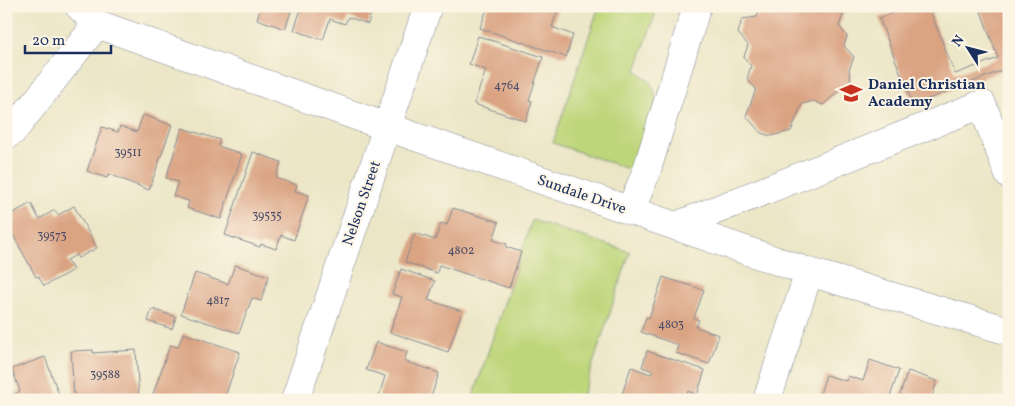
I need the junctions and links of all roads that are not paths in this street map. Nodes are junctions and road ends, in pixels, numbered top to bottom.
1 (428, 6) edge
2 (697, 6) edge
3 (88, 15) edge
4 (387, 127) junction
5 (6, 135) edge
6 (1009, 175) edge
7 (630, 210) junction
8 (676, 226) junction
9 (809, 272) junction
10 (1009, 331) edge
11 (295, 400) edge
12 (766, 400) edge

1 - 4 street, Nelson Street
2 - 7 street
3 - 4 street, Sundale Drive
3 - 5 street
4 - 7 street, Sundale Drive
4 - 11 street, Nelson Street
6 - 8 street
7 - 8 street, Sundale Drive
8 - 9 street, Sundale Drive
9 - 10 street, Sundale Drive
9 - 12 street

